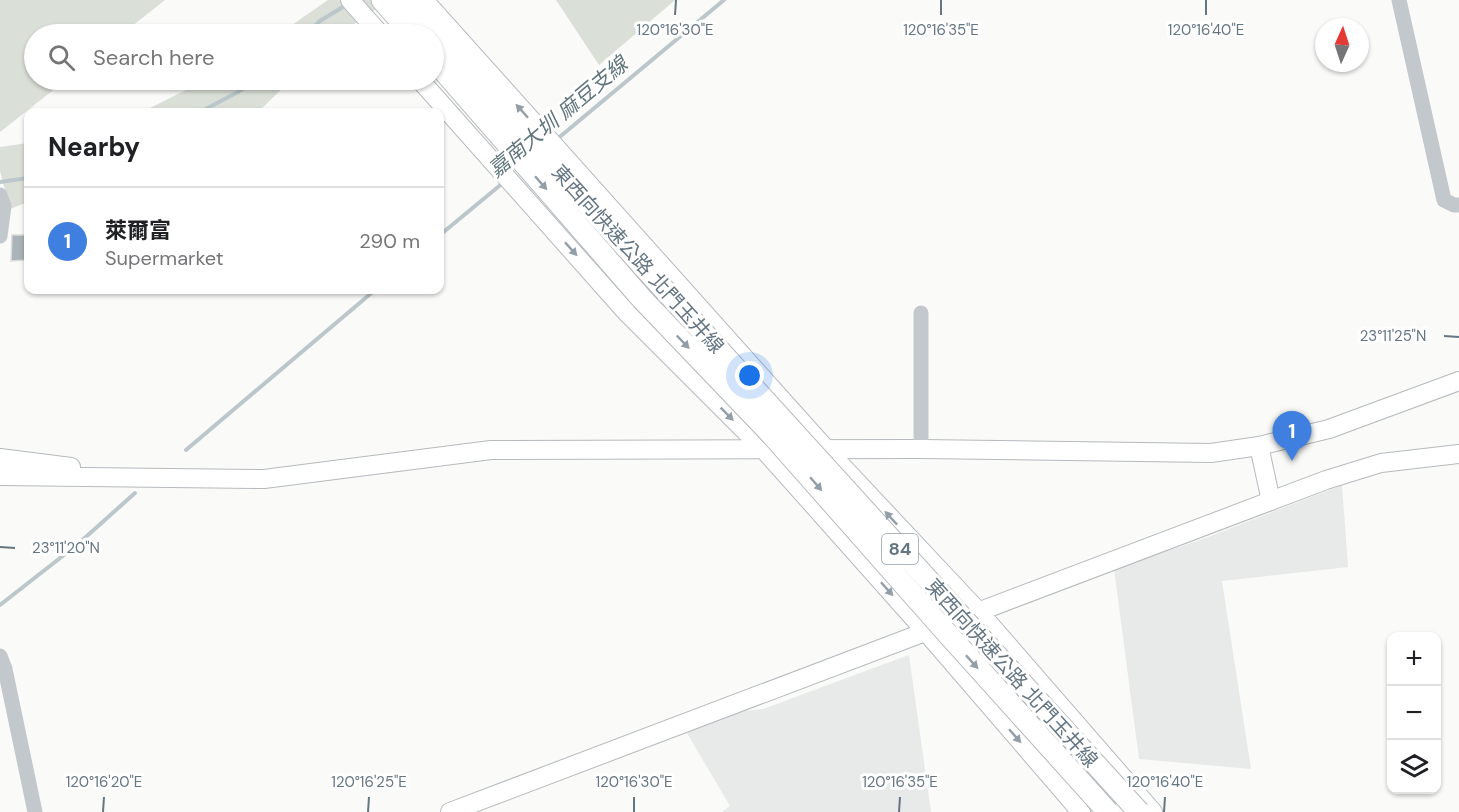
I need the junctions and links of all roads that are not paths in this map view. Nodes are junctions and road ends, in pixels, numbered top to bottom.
1 (350, 0) edge
2 (382, 0) edge
3 (403, 0) edge
4 (424, 0) edge
5 (1399, 0) edge
6 (371, 24) edge
7 (403, 24) edge
8 (425, 24) edge
9 (444, 45) edge
10 (444, 71) edge
11 (429, 90) edge
12 (0, 195) edge
13 (1459, 205) edge
14 (0, 236) edge
15 (921, 314) dead end
16 (1459, 381) edge
17 (1259, 446) junction
18 (921, 449) junction
19 (827, 450) junction
20 (765, 451) junction
21 (1459, 454) edge
22 (0, 458) edge
23 (0, 476) edge
24 (156, 477) junction
25 (1271, 501) junction
26 (979, 612) junction
27 (927, 633) junction
28 (0, 657) edge
29 (35, 812) edge
30 (450, 812) edge
31 (1081, 812) edge
32 (1108, 812) edge
33 (1139, 812) edge
34 (1153, 812) edge

1 - 6 main road
2 - 7 highway
3 - 8 highway, 東西向快速公路 北門玉井線 / 84, bridge
19 -> 4 main road
5 - 13 street
9 - 33 highway, 東西向快速公路 北門玉井線 / 84, bridge
10 -> 32 highway, 東西向快速公路 北門玉井線 / 84, bridge
11 -> 20 main road
12 - 14 street
15 - 18 street
16 - 17 main road
17 - 18 main road
17 - 25 main road
18 - 19 main road
19 - 20 main road
26 -> 19 main road
20 - 24 main road
20 -> 27 main road
21 - 25 main road
22 - 24 main road
23 - 24 main road
25 - 26 main road
26 - 27 main road
26 - 34 main road
27 - 30 main road
27 -> 31 main road
28 - 29 street

